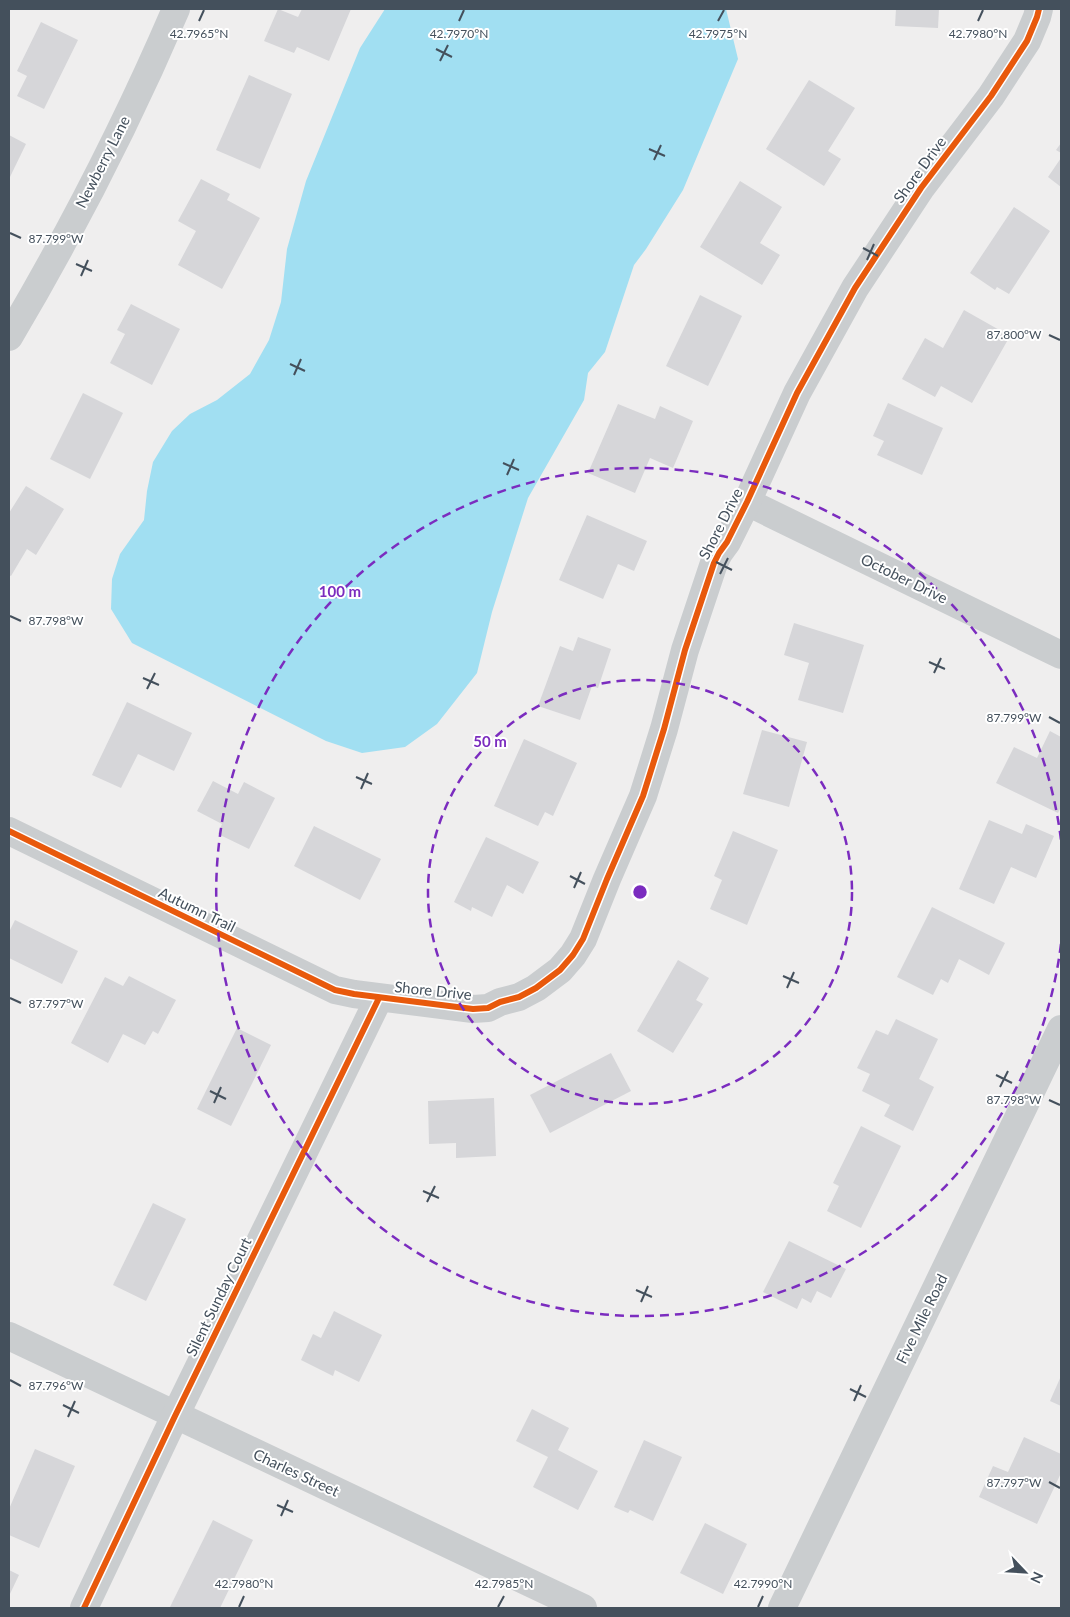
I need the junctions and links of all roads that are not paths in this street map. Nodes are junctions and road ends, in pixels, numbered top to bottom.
1 (176, 9) edge
2 (1039, 9) edge
3 (9, 337) edge
4 (747, 502) junction
5 (1061, 655) edge
6 (9, 832) edge
7 (379, 998) junction
8 (1061, 1029) edge
9 (9, 1336) edge
10 (175, 1416) junction
11 (84, 1608) edge
12 (583, 1608) edge
13 (782, 1608) edge

1 - 3 street, Newberry Lane
2 - 4 street, Shore Drive
4 - 5 street, October Drive
4 - 7 street, Shore Drive
6 - 7 street, Autumn Trail
7 - 10 street, Silent Sunday Court
8 - 13 street, Five Mile Road
9 - 10 street, Charles Street
10 - 11 street, Silent Sunday Court
10 - 12 street, Charles Street

